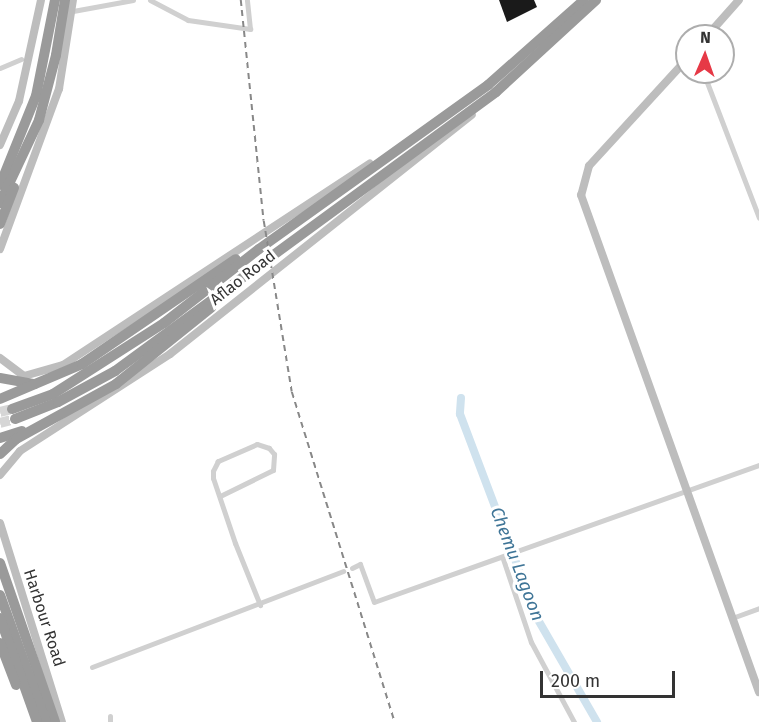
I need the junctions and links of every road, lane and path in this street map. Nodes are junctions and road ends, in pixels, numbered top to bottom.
1 (41, 0) edge
2 (55, 0) edge
3 (65, 0) edge
4 (73, 0) edge
5 (133, 0) edge
6 (150, 0) edge
7 (247, 0) edge
8 (584, 0) edge
9 (596, 0) edge
10 (739, 0) edge
11 (157, 2) edge
12 (73, 11) junction
13 (718, 24) edge
14 (21, 59) dead end
15 (0, 68) edge
16 (675, 71) edge
17 (41, 78) junction
18 (708, 84) edge
19 (496, 92) junction
20 (4, 129) edge
21 (29, 144) junction
22 (0, 145) edge
23 (407, 146) junction
24 (0, 166) edge
25 (2, 186) edge
26 (0, 202) edge
27 (759, 218) edge
28 (0, 224) edge
29 (0, 249) edge
30 (259, 249) junction
31 (262, 262) junction
32 (0, 358) edge
33 (0, 378) edge
34 (49, 381) junction
35 (0, 399) edge
36 (40, 426) junction
37 (0, 438) edge
38 (0, 454) edge
39 (759, 465) edge
40 (0, 474) edge
41 (685, 491) junction
42 (220, 496) junction
43 (0, 523) edge
44 (503, 559) junction
45 (0, 562) edge
46 (352, 568) dead end
47 (343, 571) dead end
48 (0, 595) edge
49 (260, 605) junction
50 (759, 608) edge
51 (0, 618) edge
52 (732, 618) junction
53 (0, 643) edge
54 (92, 667) dead end
55 (28, 684) junction
56 (759, 692) edge
57 (30, 722) edge
58 (37, 722) edge
59 (46, 722) edge
60 (55, 722) edge
61 (62, 722) edge
62 (574, 722) edge

1 - 20 street
2 - 17 highway
3 - 21 highway
4 - 12 street
5 - 12 street
6 - 11 street
7 - 11 street
8 - 23 highway, Aflao Road
9 - 19 highway, Aflao Road
10 - 13 street
12 - 29 street
14 - 15 street
16 - 41 street
17 - 24 highway
17 - 25 highway
18 - 27 street
19 - 31 highway, Aflao Road
19 - 40 street, Aflao Road
20 - 22 street
21 - 25 highway
21 - 28 highway
23 - 30 highway, Aflao Road
23 - 32 street, Aflao Road
25 - 26 highway
30 - 31 highway, Aflao Road
30 - 34 highway
31 - 36 highway
33 - 34 highway
34 - 35 highway
36 - 37 highway
36 - 38 highway
39 - 41 street
41 - 44 street
41 - 52 street
42 - 42 street
42 - 49 street
43 - 61 street, Harbour Road
44 - 46 street
44 - 62 street
45 - 60 highway
47 - 49 street
48 - 55 highway, Harbour Road
49 - 54 street
50 - 52 street
51 - 55 highway, Harbour Road
52 - 56 street
53 - 57 highway
55 - 58 highway, Harbour Road
55 - 59 highway, Harbour Road

